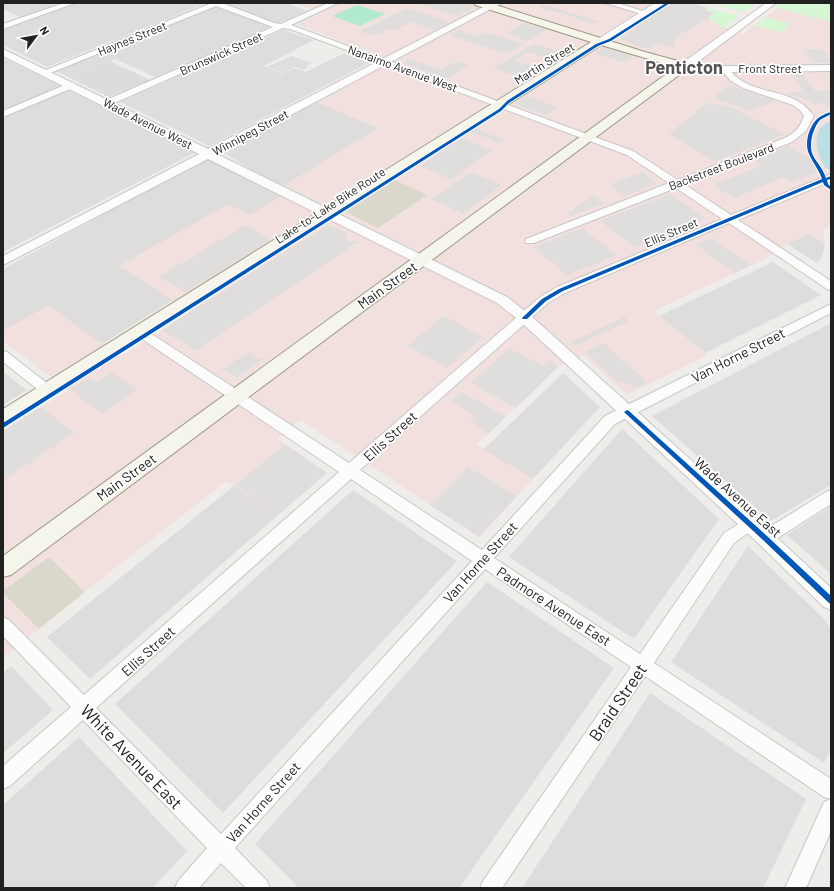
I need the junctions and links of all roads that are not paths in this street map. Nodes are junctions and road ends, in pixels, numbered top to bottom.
1 (218, 3) edge
2 (334, 3) edge
3 (479, 3) edge
4 (609, 3) edge
5 (661, 3) edge
6 (772, 3) edge
7 (66, 4) edge
8 (494, 5) edge
9 (645, 13) junction
10 (282, 26) junction
11 (3, 27) edge
12 (600, 41) junction
13 (6, 55) edge
14 (697, 58) junction
15 (385, 62) junction
16 (685, 66) junction
17 (712, 68) junction
18 (831, 68) edge
19 (725, 69) junction
20 (45, 72) junction
21 (72, 85) junction
22 (108, 103) junction
23 (500, 104) junction
24 (3, 114) edge
25 (588, 137) junction
26 (208, 154) junction
27 (829, 177) edge
28 (675, 184) junction
29 (328, 213) junction
30 (729, 220) junction
31 (530, 241) dead end
32 (3, 260) edge
33 (422, 260) junction
34 (831, 286) edge
35 (831, 308) edge
36 (525, 318) junction
37 (140, 332) junction
38 (3, 355) edge
39 (47, 390) junction
40 (237, 396) junction
41 (627, 412) junction
42 (3, 418) edge
43 (350, 472) junction
44 (831, 496) edge
45 (750, 524) junction
46 (765, 538) junction
47 (482, 559) junction
48 (3, 568) edge
49 (831, 601) edge
50 (3, 625) edge
51 (642, 665) junction
52 (84, 707) junction
53 (3, 779) edge
54 (831, 790) edge
55 (831, 809) edge
56 (221, 848) junction
57 (185, 888) edge
58 (260, 888) edge
59 (490, 888) edge
60 (795, 888) edge

1 - 10 street, Nanaimo Avenue West
1 - 20 street, Haynes Street
2 - 10 street, Brunswick Street
3 - 8 main road
4 - 9 street
5 - 9 street, Martin Street
6 - 14 street, Main Street
7 - 11 street
8 - 12 main road
8 - 15 street, Winnipeg Street
9 - 12 street, Martin Street
10 - 15 street, Nanaimo Avenue West
10 - 22 street, Brunswick Street
12 - 16 main road
12 - 23 main road, Martin Street
13 - 20 street, Wade Avenue West
14 - 16 street, Main Street
14 - 17 street
15 - 23 street, Nanaimo Avenue West
15 - 26 street, Winnipeg Street
16 - 17 street, Front Street
16 - 25 main road, Main Street
17 - 19 street, Front Street
18 - 19 street, Front Street
19 - 28 street, Backstreet Boulevard
20 - 21 street, Wade Avenue West
21 - 22 street, Wade Avenue West
21 - 24 street
22 - 26 street, Wade Avenue West
23 - 25 street, Nanaimo Avenue West
23 - 29 main road, Martin Street
25 - 28 street, Nanaimo Avenue West
25 - 33 main road, Main Street
26 - 29 street, Wade Avenue West
26 - 32 street, Winnipeg Street
27 - 30 street, Ellis Street
28 - 30 street, Nanaimo Avenue West
28 - 31 street, Backstreet Boulevard
29 - 33 street, Wade Avenue West
29 - 37 main road, Martin Street
30 - 34 street, Nanaimo Avenue West
30 - 36 street, Ellis Street
33 - 36 street, Wade Avenue East
33 - 40 main road, Main Street
35 - 41 street, Van Horne Street
36 - 41 street, Wade Avenue East
36 - 43 street, Ellis Street
37 - 39 main road, Martin Street
37 - 40 street, Padmore Avenue East
38 - 39 street
39 - 42 main road, Martin Street
40 - 43 street, Padmore Avenue East
40 - 48 main road, Main Street
41 - 45 street, Wade Avenue East
41 - 47 street, Van Horne Street
43 - 47 street, Padmore Avenue East
43 - 52 street, Ellis Street
44 - 46 street
45 - 46 street, Wade Avenue East
45 - 51 street, Braid Street
46 - 49 street, Wade Avenue East
47 - 51 street, Padmore Avenue East
47 - 56 street, Van Horne Street
50 - 52 street, White Avenue East
51 - 54 street, Padmore Avenue East
51 - 59 street, Braid Street
52 - 53 street, Ellis Street
52 - 56 street, White Avenue East
55 - 60 street
56 - 57 street, Van Horne Street
56 - 58 street, White Avenue East

